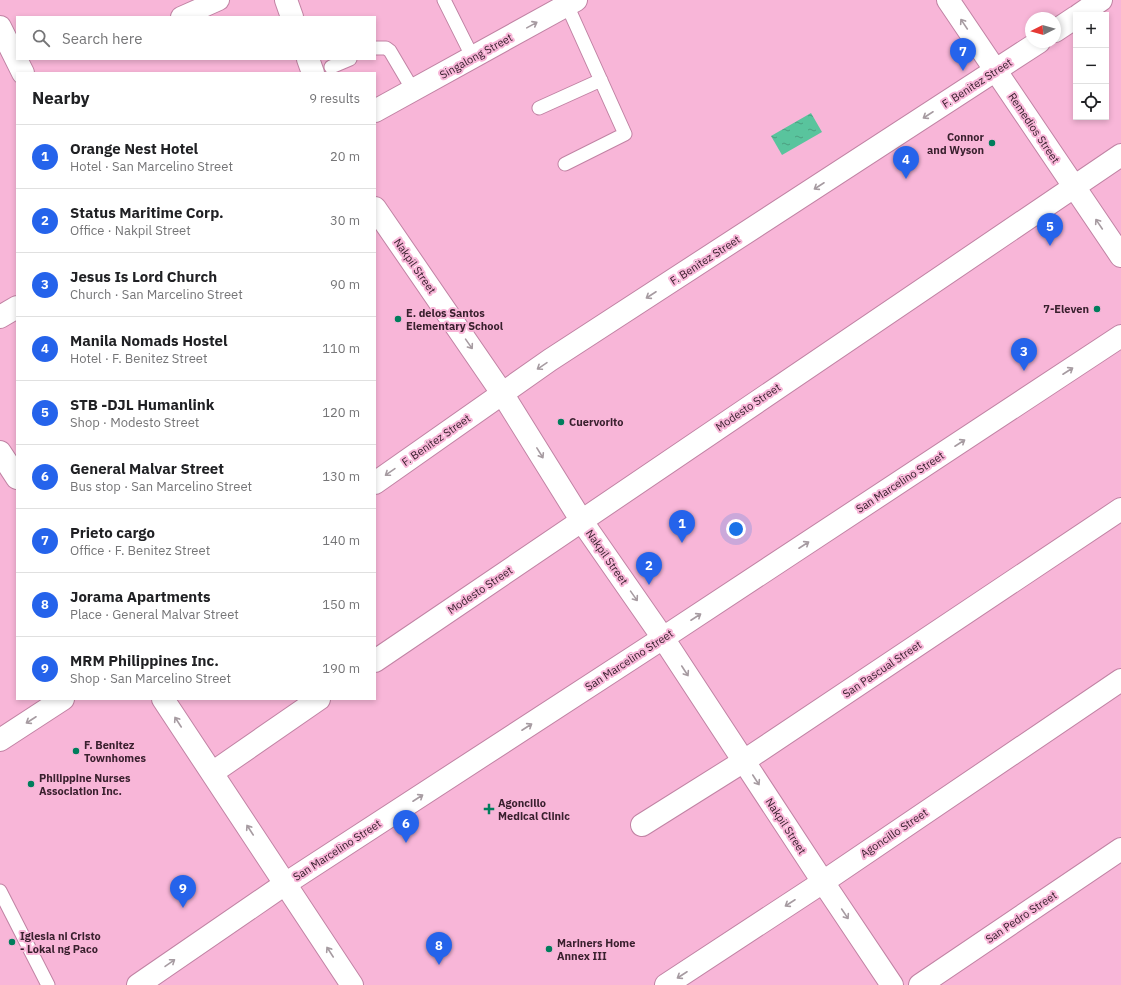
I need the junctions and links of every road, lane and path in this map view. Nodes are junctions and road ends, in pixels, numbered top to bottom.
1 (220, 0) edge
2 (286, 0) edge
3 (444, 0) edge
4 (948, 0) edge
5 (1101, 0) edge
6 (572, 2) edge
7 (1083, 12) edge
8 (183, 16) edge
9 (292, 16) edge
10 (1073, 19) edge
11 (0, 26) edge
12 (1061, 27) edge
13 (376, 48) edge
14 (1030, 48) edge
15 (473, 58) junction
16 (16, 59) edge
17 (17, 60) edge
18 (309, 60) edge
19 (347, 60) edge
20 (322, 70) edge
21 (996, 71) junction
22 (23, 72) edge
23 (601, 80) junction
24 (413, 90) junction
25 (539, 108) dead end
26 (376, 110) edge
27 (1121, 155) edge
28 (565, 164) dead end
29 (1074, 187) junction
30 (376, 209) edge
31 (1121, 256) edge
32 (16, 309) edge
33 (0, 317) edge
34 (1121, 336) edge
35 (502, 393) junction
36 (0, 452) edge
37 (16, 476) edge
38 (376, 482) edge
39 (1121, 509) edge
40 (581, 520) junction
41 (663, 638) junction
42 (376, 660) edge
43 (1121, 680) edge
44 (61, 700) edge
45 (164, 700) edge
46 (318, 700) edge
47 (0, 740) edge
48 (744, 761) junction
49 (212, 773) junction
50 (642, 825) dead end
51 (1121, 849) edge
52 (823, 882) junction
53 (285, 884) junction
54 (0, 891) edge
55 (42, 983) edge
56 (138, 985) edge
57 (352, 985) edge
58 (666, 985) edge
59 (892, 985) edge
60 (920, 985) edge

1 - 8 street
2 - 9 street
3 - 15 lane
21 -> 4 street, Remedios Street
5 - 7 street
15 -> 6 street, Singalong Street
6 - 23 lane
10 - 12 street
11 - 16 street
13 - 24 lane
14 - 21 street, F. Benitez Street
15 - 24 street, Singalong Street
17 - 22 street
18 - 20 street
19 - 20 lane
21 - 29 street, Remedios Street
21 -> 35 street, F. Benitez Street
23 - 25 lane
23 - 28 lane
24 - 26 street, Singalong Street
27 - 29 street, Modesto Street
31 -> 29 street, Remedios Street
29 - 40 street, Modesto Street
30 -> 35 street, Nakpil Street
32 - 33 street
41 -> 34 street, San Marcelino Street
35 -> 38 street, F. Benitez Street
35 -> 40 street, Nakpil Street
36 - 37 street
39 - 48 street, San Pascual Street
40 -> 41 street, Nakpil Street
40 - 42 street, Modesto Street
41 -> 48 street, Nakpil Street
53 -> 41 street, San Marcelino Street
43 - 52 street, Agoncillo Street
44 -> 47 street
49 -> 45 street
46 - 49 street
48 - 50 street, San Pascual Street
48 -> 52 street, Nakpil Street
53 -> 49 street
51 - 60 street, San Pedro Street
52 -> 58 street, Agoncillo Street
52 -> 59 street, Nakpil Street
56 -> 53 street, San Marcelino Street
57 -> 53 street
54 - 55 lane

